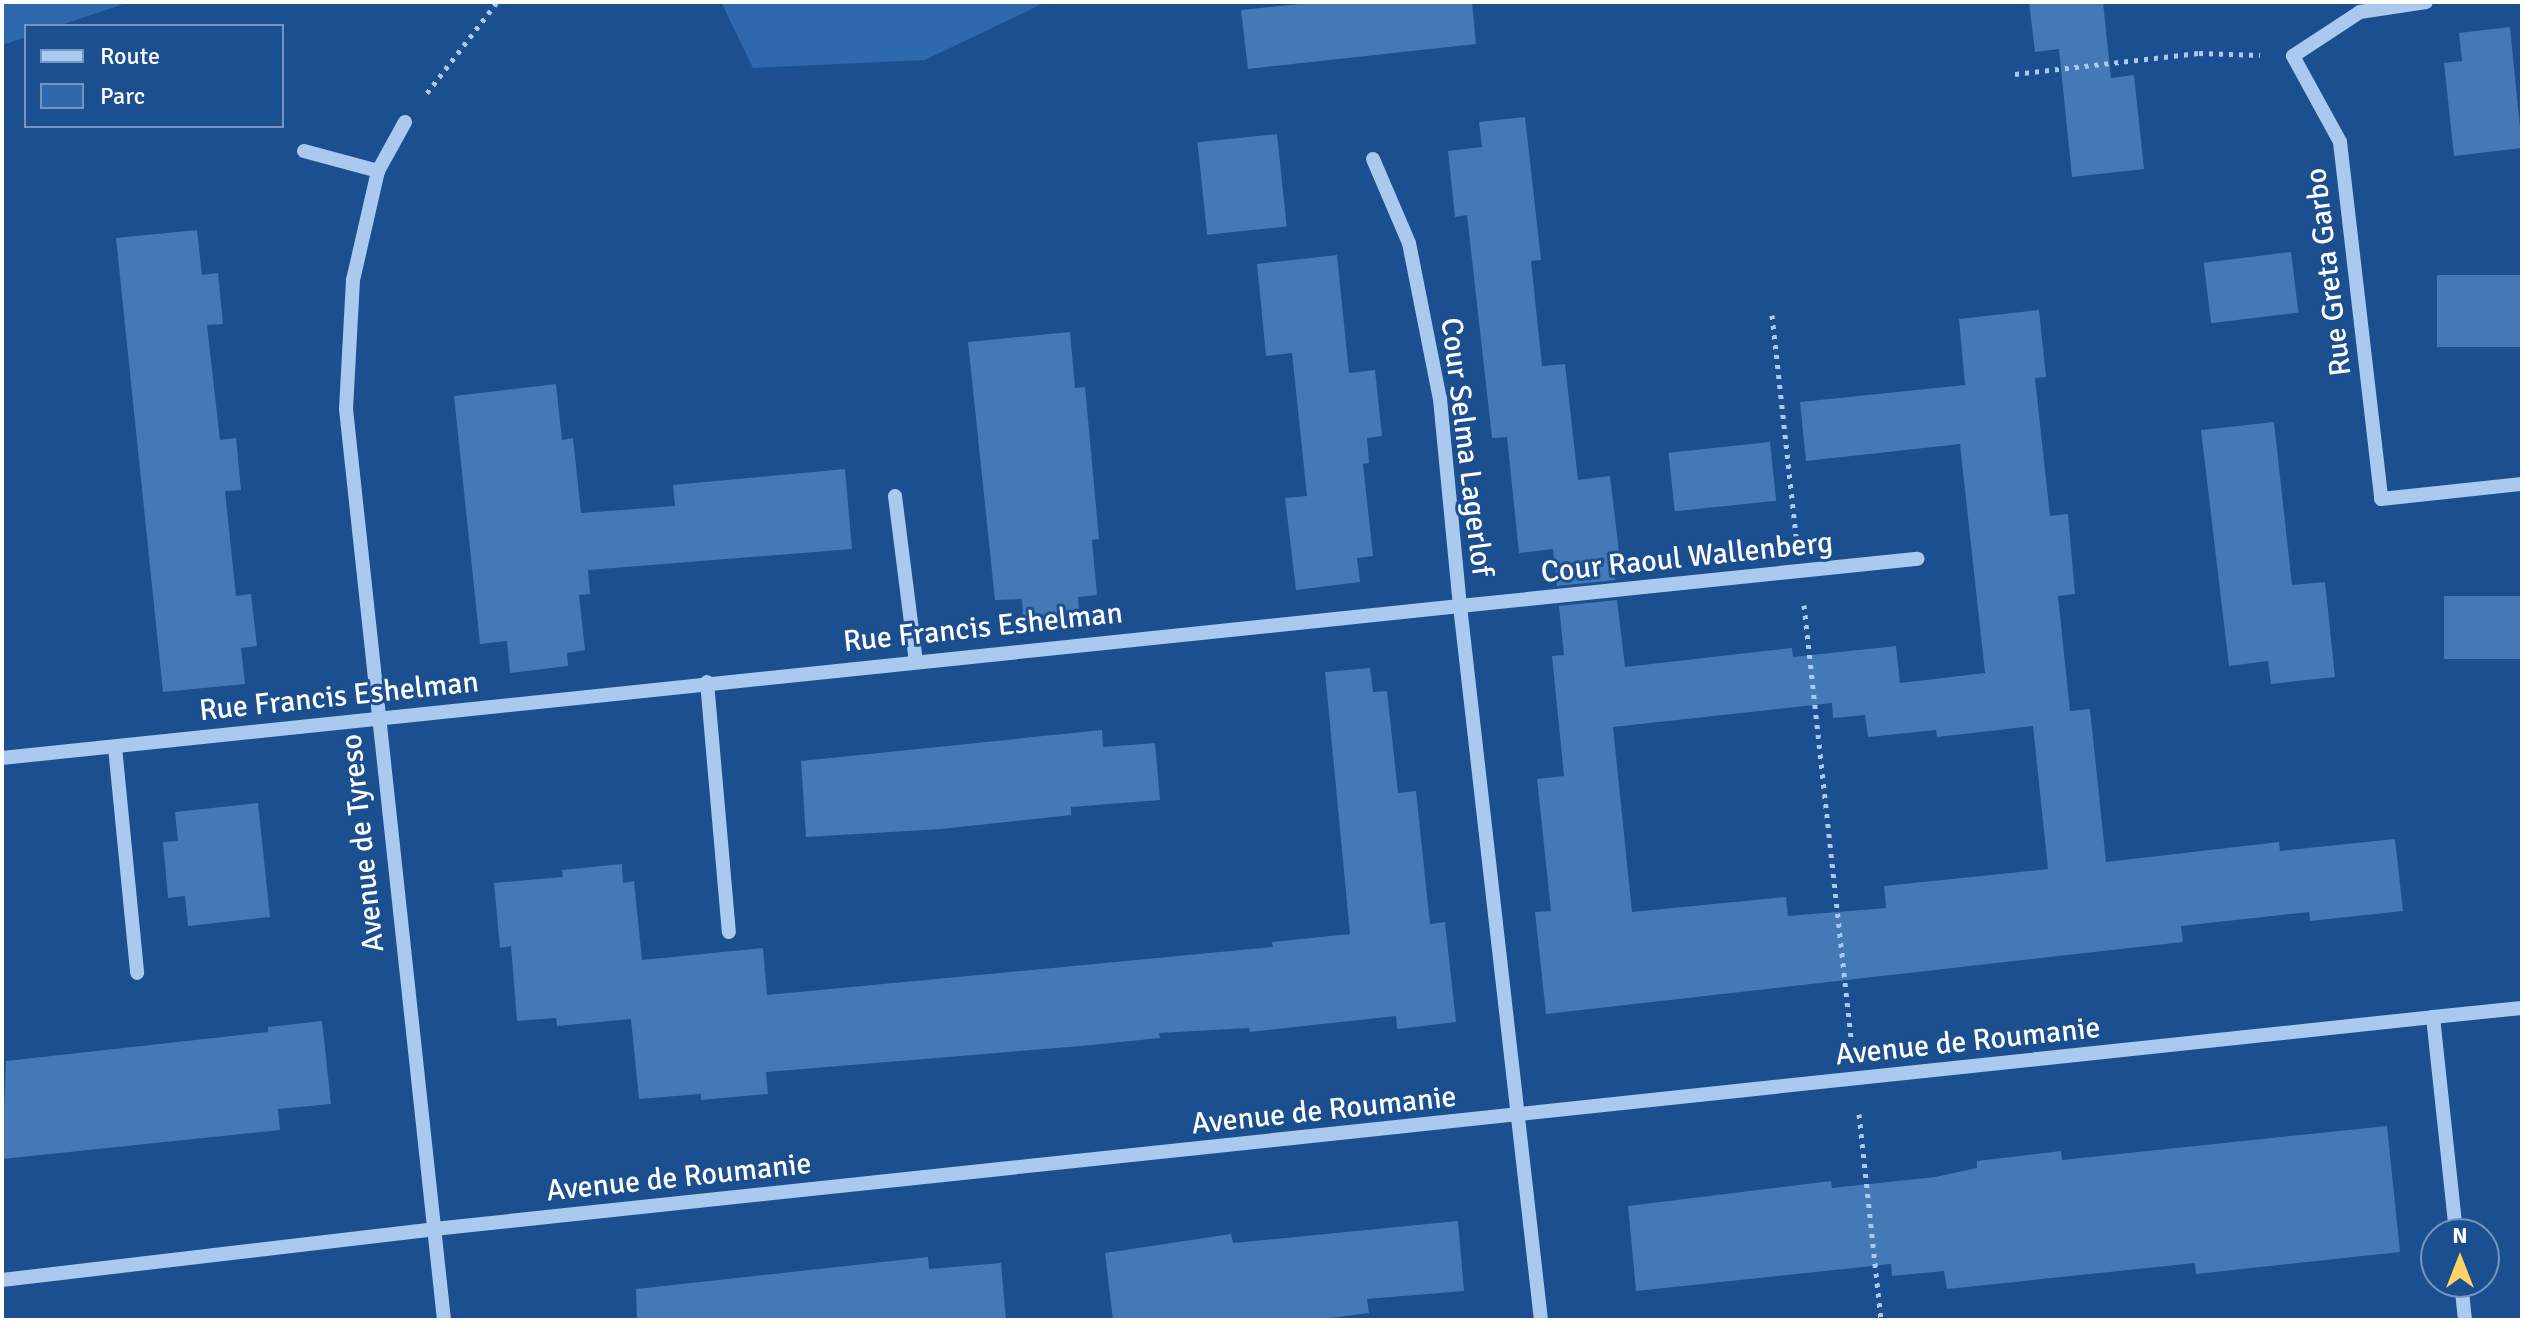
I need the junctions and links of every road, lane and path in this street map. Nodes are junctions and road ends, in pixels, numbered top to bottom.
1 (497, 2) edge
2 (2426, 2) edge
3 (2293, 56) junction
4 (2015, 74) dead end
5 (405, 122) joint
6 (304, 151) dead end
7 (1373, 159) dead end
8 (378, 171) junction
9 (1772, 315) dead end
10 (2522, 484) edge
11 (895, 496) dead end
12 (1918, 559) dead end
13 (1801, 574) junction
14 (1460, 606) junction
15 (916, 662) junction
16 (707, 682) junction
17 (375, 718) junction
18 (115, 747) junction
19 (2, 758) edge
20 (729, 932) dead end
21 (137, 973) dead end
22 (2522, 1008) edge
23 (2433, 1017) junction
24 (1855, 1080) junction
25 (1521, 1116) junction
26 (2454, 1218) edge
27 (434, 1229) junction
28 (2, 1280) edge
29 (2463, 1298) edge
30 (444, 1320) edge
31 (1541, 1320) edge
32 (1881, 1320) edge
33 (2465, 1320) edge

1 - 5 path
2 - 3 street
3 - 4 path
3 - 10 street, Rue Greta Garbo
5 - 8 street, Avenue de Tyreso
6 - 8 street
7 - 14 street, Cour Selma Lagerlof
8 - 17 street, Avenue de Tyreso
9 - 13 path
11 - 15 street
12 - 13 street, Cour Raoul Wallenberg
13 - 14 street, Cour Raoul Wallenberg
13 - 24 path
14 - 15 street, Rue Francis Eshelman
14 - 25 street
15 - 16 street, Rue Francis Eshelman
16 - 17 street, Rue Francis Eshelman
16 - 20 street
17 - 18 street, Rue Francis Eshelman
17 - 27 street, Avenue de Tyreso
18 - 19 street, Rue Francis Eshelman
18 - 21 street
22 - 23 street
23 - 24 street, Avenue de Roumanie
23 - 26 street
24 - 25 street, Avenue de Roumanie
24 - 32 path
25 - 27 street, Avenue de Roumanie
25 - 31 street
27 - 28 street, Avenue de Roumanie
27 - 30 street, Avenue de Tyreso
29 - 33 street

